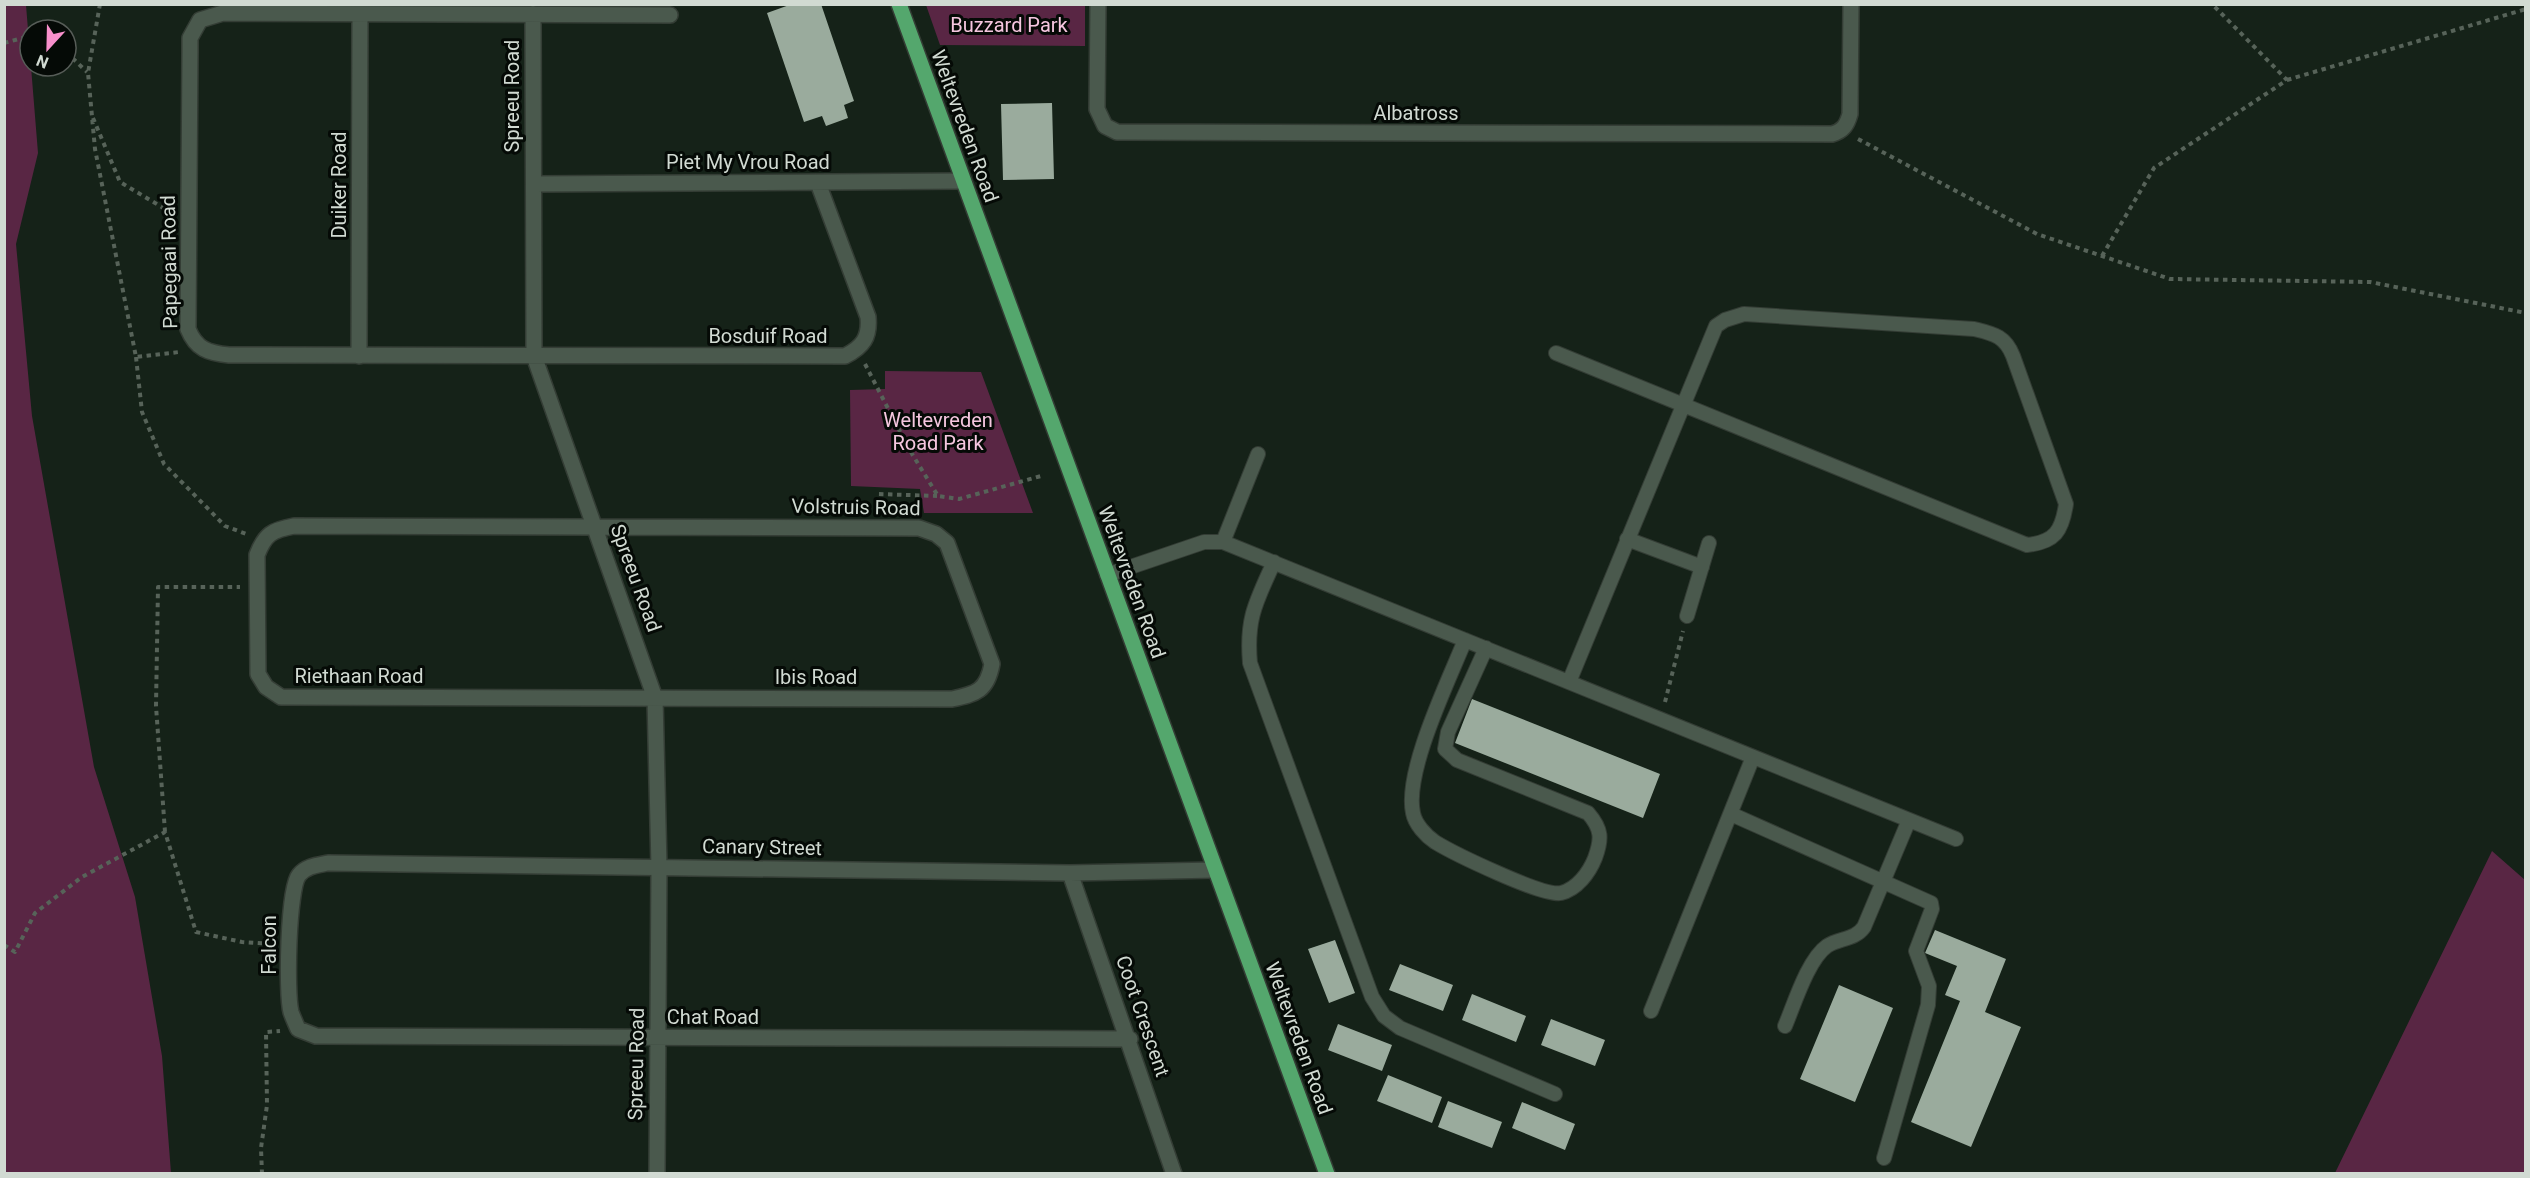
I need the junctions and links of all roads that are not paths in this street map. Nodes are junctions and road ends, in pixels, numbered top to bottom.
1 (899, 4) edge
2 (1098, 4) edge
3 (1851, 4) edge
4 (533, 9) edge
5 (360, 15) junction
6 (670, 15) dead end
7 (963, 181) junction
8 (818, 183) junction
9 (534, 184) junction
10 (1556, 353) dead end
11 (359, 356) junction
12 (534, 356) junction
13 (1682, 405) junction
14 (1258, 454) dead end
15 (596, 526) junction
16 (1627, 538) junction
17 (1223, 542) junction
18 (1709, 543) dead end
19 (1274, 562) junction
20 (1702, 567) junction
21 (1107, 575) junction
22 (1687, 616) road end
23 (1465, 640) junction
24 (1486, 648) junction
25 (1569, 682) junction
26 (976, 693) joint
27 (655, 698) junction
28 (1753, 757) junction
29 (1731, 814) junction
30 (1909, 820) junction
31 (1956, 839) dead end
32 (310, 867) joint
33 (659, 867) junction
34 (1215, 870) junction
35 (1070, 873) junction
36 (1884, 882) junction
37 (1651, 1011) dead end
38 (1785, 1026) dead end
39 (298, 1029) joint
40 (658, 1038) junction
41 (1130, 1039) junction
42 (1555, 1094) dead end
43 (1884, 1158) dead end
44 (657, 1173) edge
45 (1174, 1173) edge
46 (1327, 1173) edge

1 - 7 main road, Weltevreden Road
2 - 3 street, Albatross
4 - 5 street
4 - 6 street
4 - 9 street, Spreeu Road
5 - 11 street, Duiker Road
5 - 11 street, Papegaai Road
7 - 8 street, Piet My Vrou Road
7 - 21 main road, Weltevreden Road
8 - 9 street, Piet My Vrou Road
8 - 12 street, Bosduif Road
9 - 12 street, Spreeu Road
10 - 13 lane
11 - 12 street, Papegaai Road
12 - 15 street, Spreeu Road
13 - 13 lane
13 - 16 lane
14 - 17 lane
15 - 26 street, Volstruis Road
15 - 27 street, Spreeu Road
15 - 27 street, Riethaan Road
16 - 20 lane
16 - 25 lane
17 - 19 lane
17 - 21 lane
18 - 20 lane
19 - 23 lane
19 - 42 lane
20 - 22 lane
21 - 34 main road, Weltevreden Road
23 - 24 lane
23 - 24 lane
24 - 25 lane
25 - 28 lane
26 - 27 street, Ibis Road
27 - 33 street, Spreeu Road
28 - 29 lane
28 - 30 lane
29 - 36 lane
29 - 37 lane
30 - 31 lane
30 - 36 lane
32 - 33 street, Canary Street
32 - 39 street, Falcon
33 - 35 street, Canary Street
33 - 40 street, Spreeu Road
34 - 35 street, Canary Street
34 - 46 main road, Weltevreden Road
35 - 41 street, Coot Crescent
36 - 38 lane
36 - 43 lane
39 - 40 street, Chat Road
40 - 41 street, Chat Road
40 - 44 street, Spreeu Road
41 - 45 street, Coot Crescent

